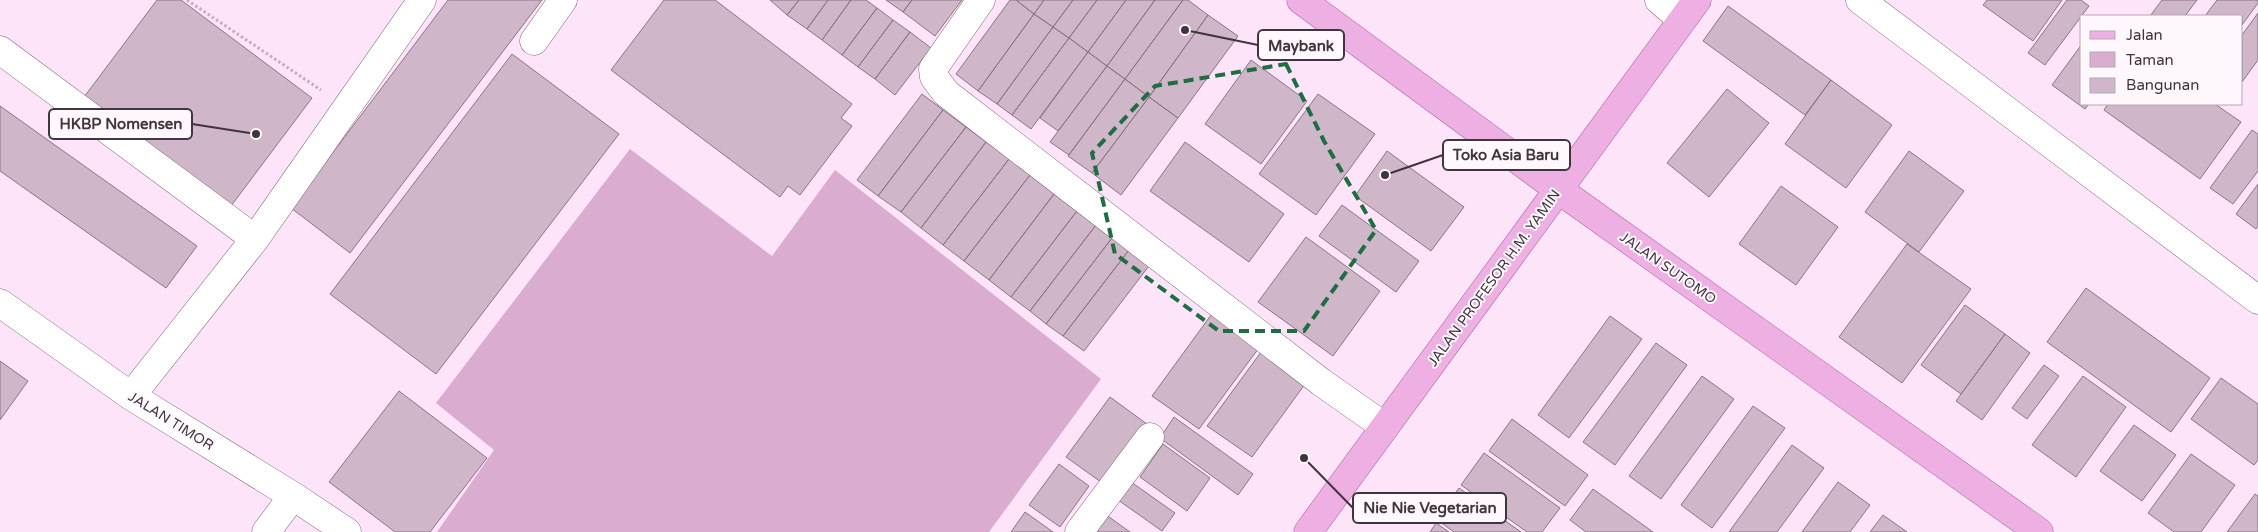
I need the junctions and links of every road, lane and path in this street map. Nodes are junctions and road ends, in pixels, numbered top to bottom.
1 (187, 0) edge
2 (422, 0) edge
3 (563, 0) edge
4 (981, 0) edge
5 (1301, 0) edge
6 (1659, 0) edge
7 (1860, 0) edge
8 (1689, 10) edge
9 (534, 40) dead end
10 (0, 50) edge
11 (346, 107) junction
12 (1559, 190) junction
13 (255, 238) junction
14 (2258, 300) edge
15 (0, 303) edge
16 (131, 396) junction
17 (1385, 427) junction
18 (1150, 437) dead end
19 (293, 496) junction
20 (266, 532) edge
21 (347, 532) edge
22 (1079, 532) edge
23 (1308, 532) edge
24 (2039, 532) edge

1 - 11 path
2 - 11 street
3 - 9 street
4 - 17 street
5 - 12 main road, JALAN SUTOMO
6 - 8 street
7 - 14 street
8 - 12 main road, JALAN PROFESOR H.M. YAMIN
10 - 13 street
11 - 13 street
12 - 17 main road, JALAN PROFESOR H.M. YAMIN
12 - 24 main road, JALAN SUTOMO
13 - 16 street
15 - 16 street, JALAN TIMOR
16 - 19 street, JALAN TIMOR
17 - 23 main road, JALAN PROFESOR H.M. YAMIN
18 - 22 street
19 - 20 street
19 - 21 street, JALAN TIMOR

